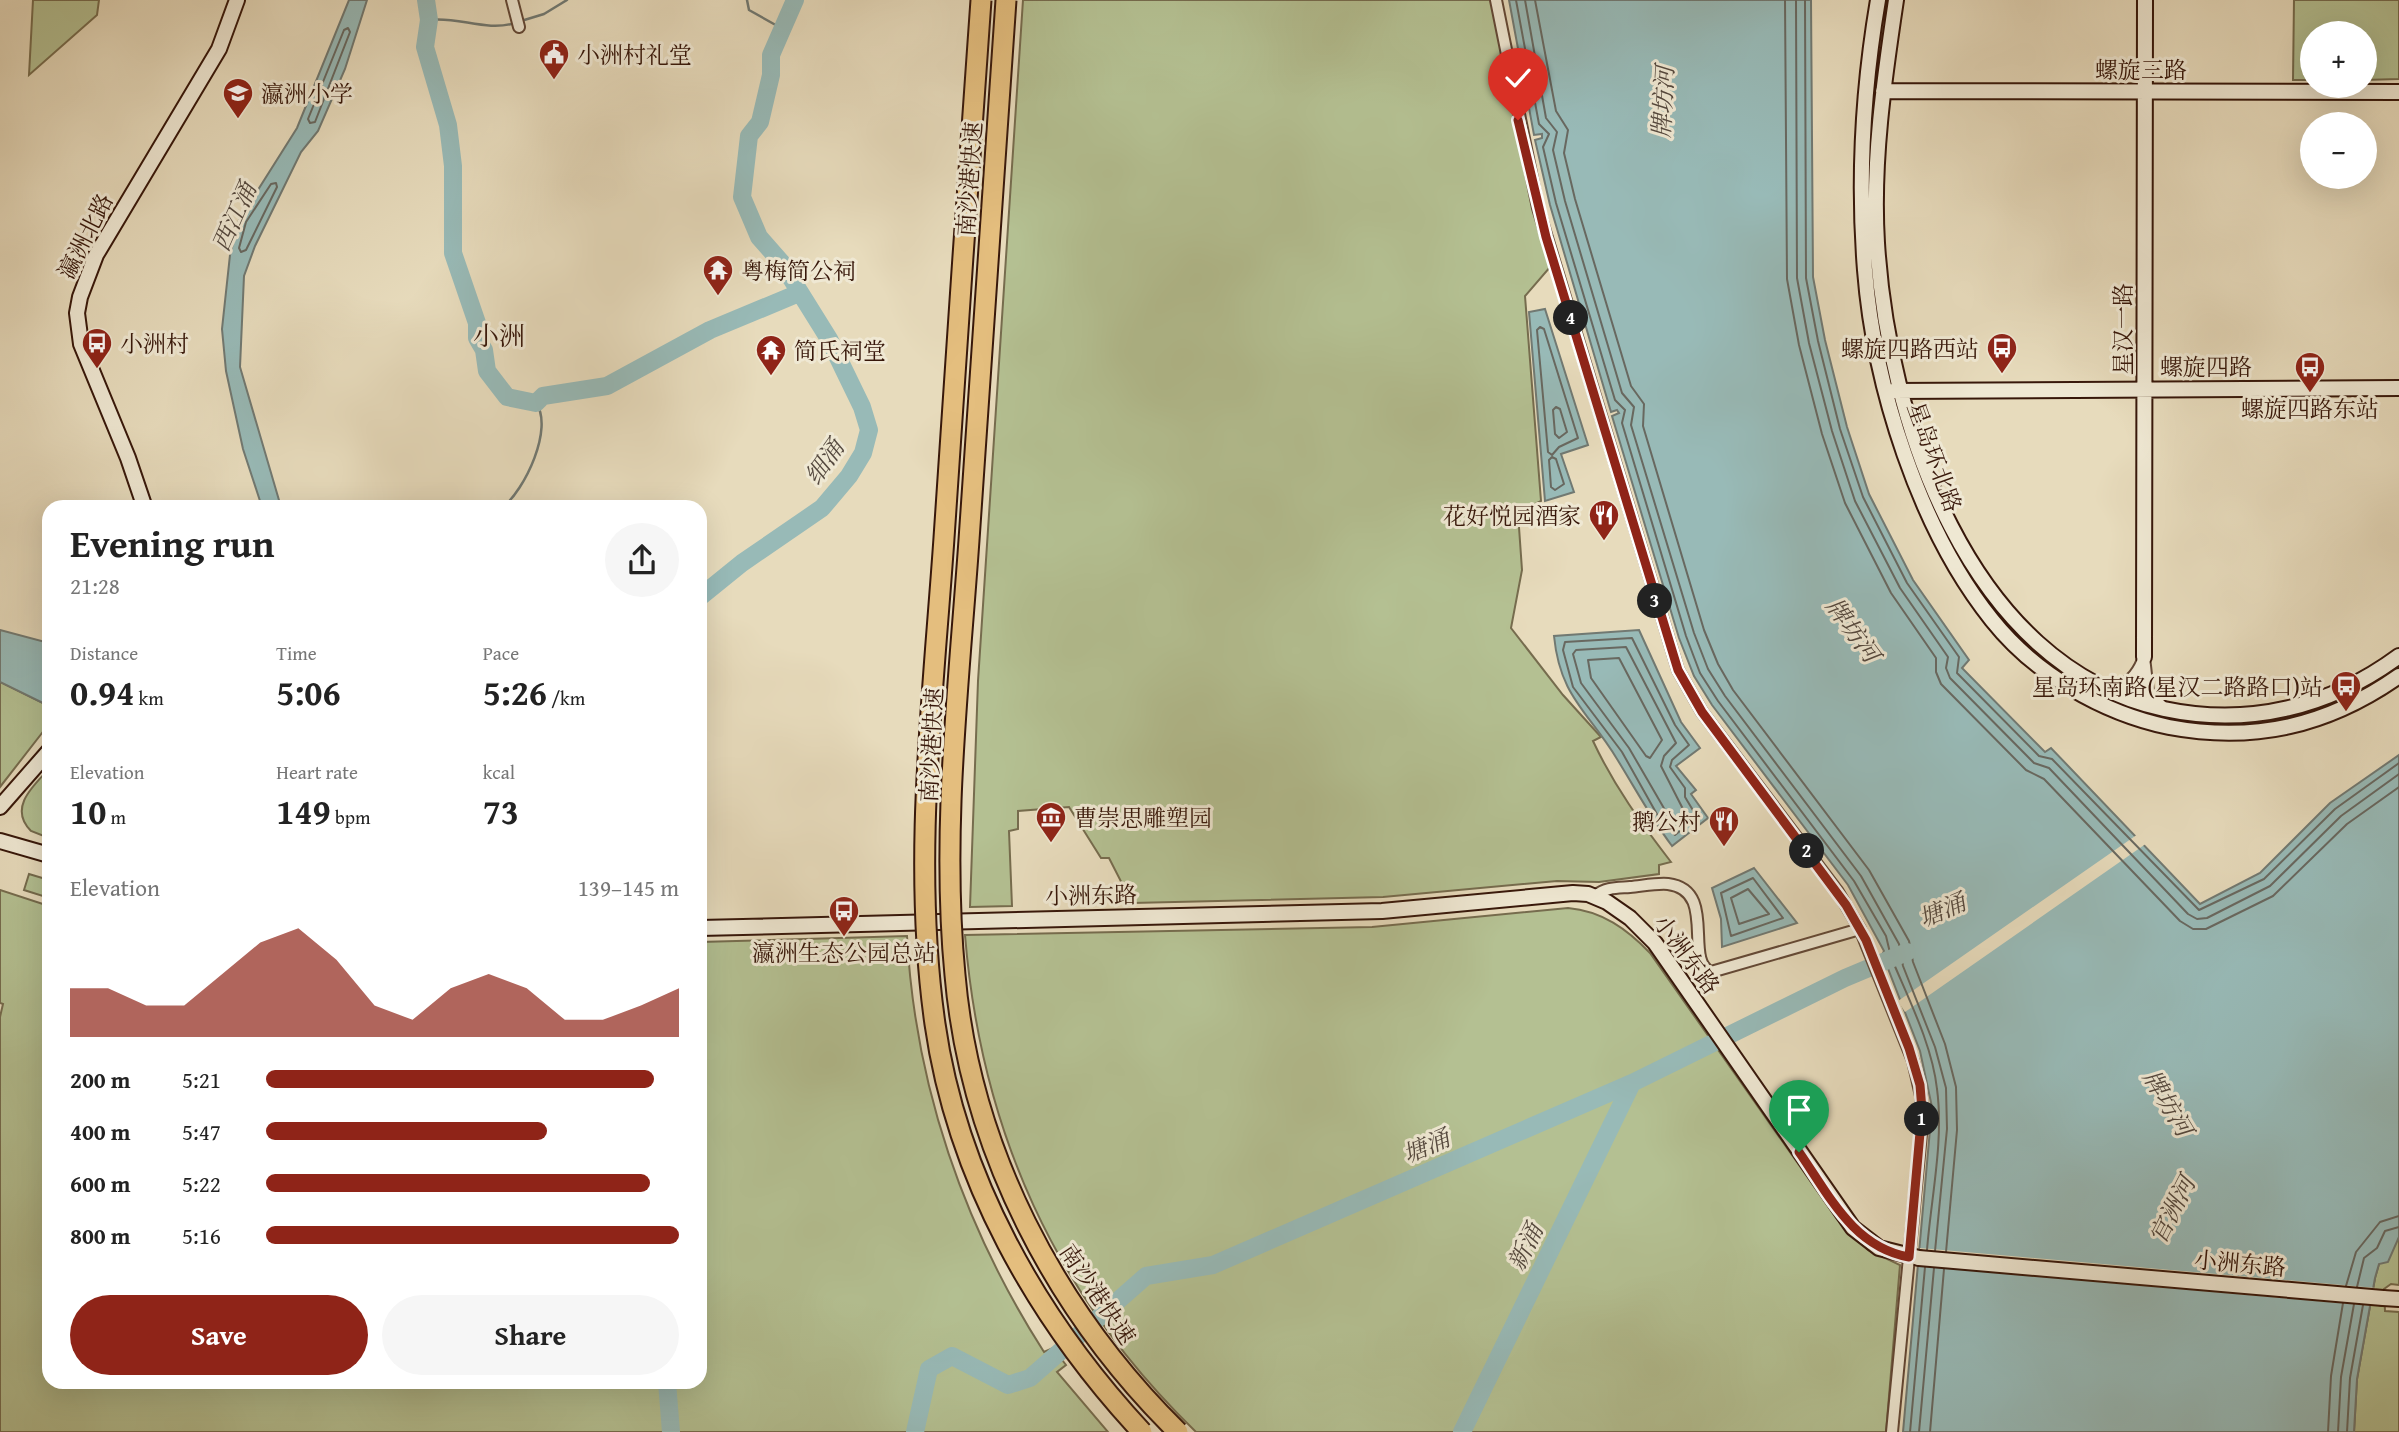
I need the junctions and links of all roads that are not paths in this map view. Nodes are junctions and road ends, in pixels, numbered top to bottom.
1 (237, 0) edge
2 (512, 0) edge
3 (981, 0) edge
4 (1006, 0) edge
5 (1496, 0) edge
6 (1878, 0) edge
7 (1896, 0) edge
8 (2145, 0) edge
9 (520, 27) dead end
10 (1883, 91) junction
11 (2145, 92) junction
12 (2399, 92) edge
13 (2399, 388) edge
14 (2145, 389) junction
15 (1894, 391) junction
16 (142, 500) edge
17 (2399, 656) edge
18 (2144, 657) junction
19 (2399, 676) edge
20 (2104, 688) junction
21 (2167, 710) junction
22 (42, 759) edge
23 (0, 807) edge
24 (0, 841) edge
25 (42, 853) edge
26 (1595, 896) junction
27 (707, 928) edge
28 (1860, 929) junction
29 (1914, 1257) junction
30 (2399, 1299) edge
31 (1142, 1432) edge
32 (1178, 1432) edge
33 (1892, 1432) edge

1 - 16 main road, 瀛洲北路
2 - 9 street
3 - 31 highway, 南沙港快速, bridge
4 - 32 highway, 南沙港快速, bridge
5 - 28 street
6 - 15 main road, 星岛环北路
7 - 10 main road, 星岛环北路
8 - 11 main road, 星汉一路
10 - 11 main road, 螺旋三路
10 - 15 main road, 星岛环北路
11 - 12 main road, 螺旋三路
11 - 14 main road, 星汉一路
13 - 14 main road, 螺旋四路
14 - 15 main road, 螺旋四路
14 - 18 main road, 星汉一路
15 - 19 main road, 星岛环北路
15 - 20 main road, 星岛环北路
17 - 21 main road, 星岛环北路
18 - 20 street
18 - 21 street, 星汉一路
20 - 21 main road, 星岛环北路
22 - 23 main road
24 - 25 main road
26 - 27 main road, 小洲东路
26 - 28 street
26 - 29 main road, 小洲东路
28 - 29 street
29 - 30 main road, 小洲东路, bridge
29 - 33 street

